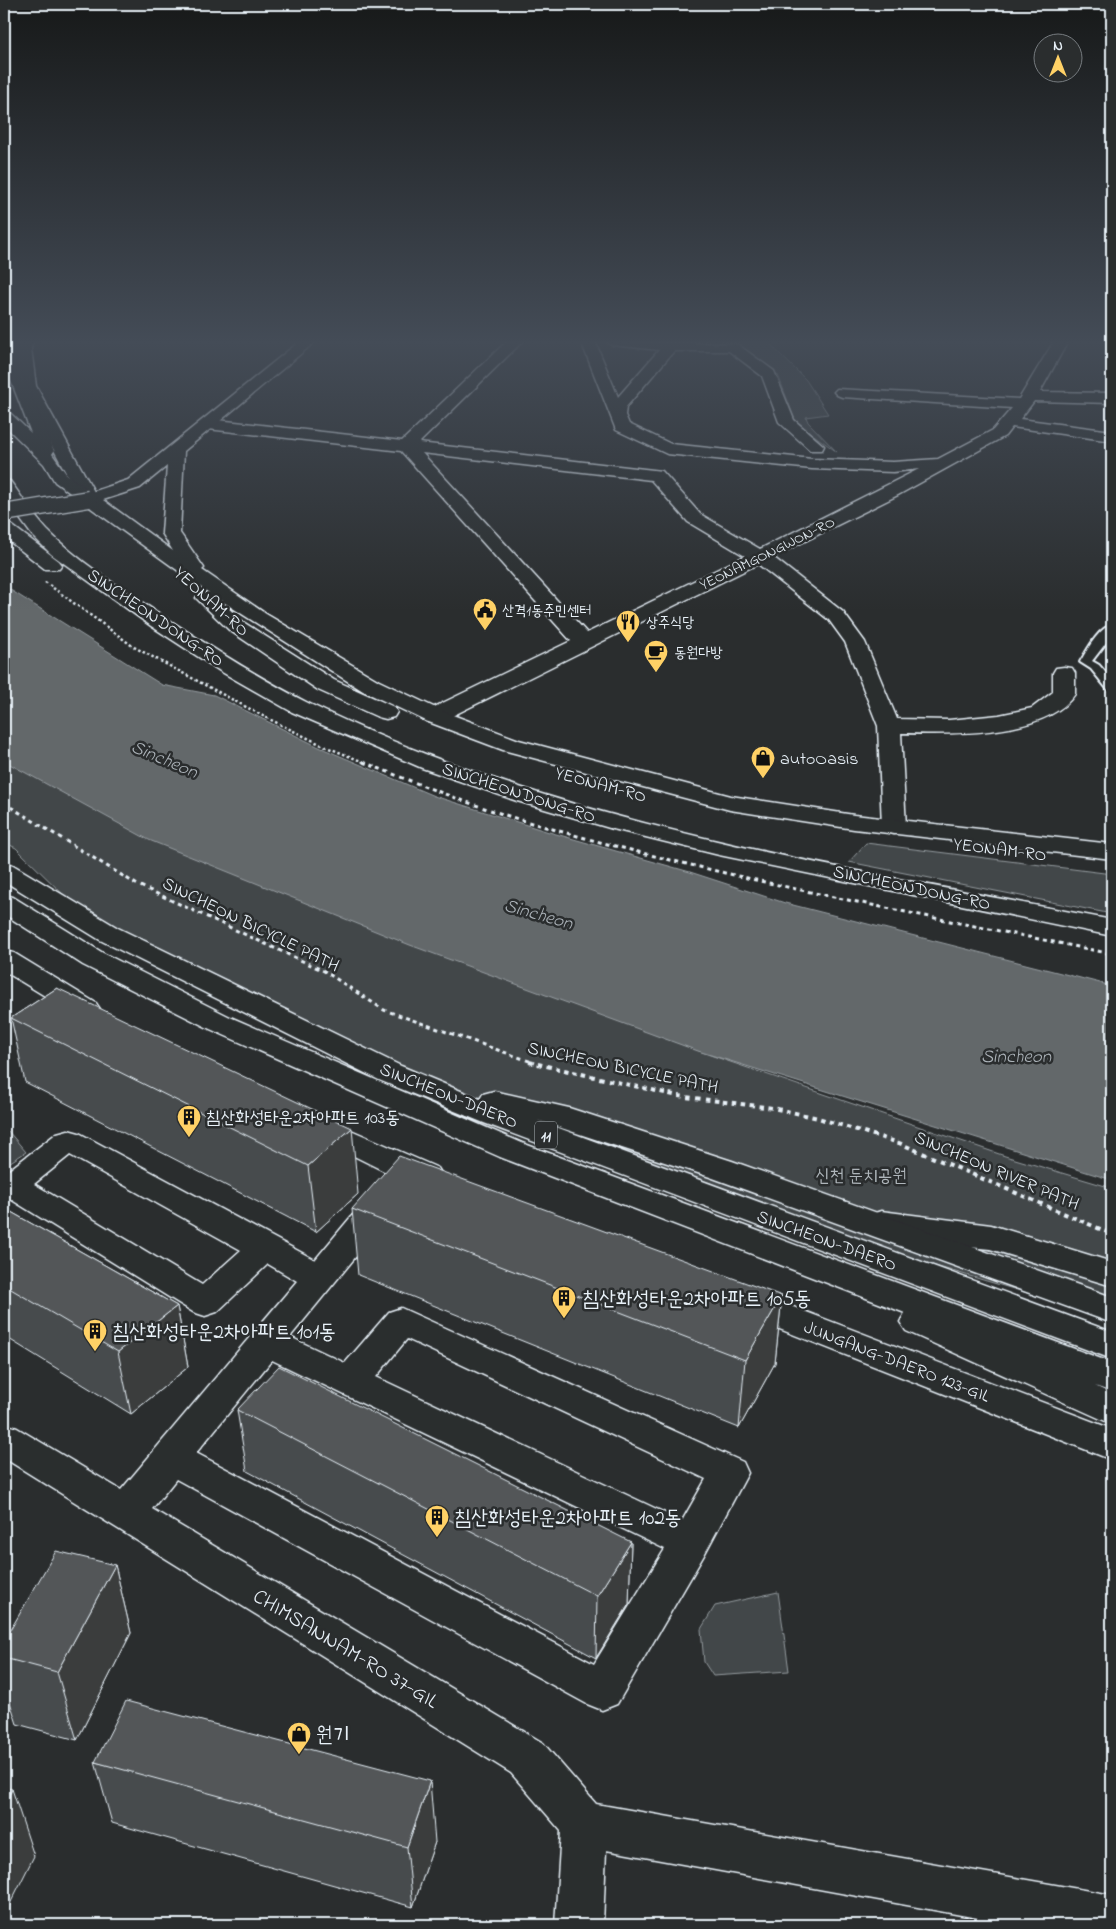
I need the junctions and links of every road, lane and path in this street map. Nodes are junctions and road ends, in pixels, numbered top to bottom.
1 (19, 431) edge
2 (38, 431) edge
3 (52, 431) edge
4 (199, 431) edge
5 (271, 431) edge
6 (422, 431) edge
7 (628, 431) edge
8 (798, 431) edge
9 (1001, 431) edge
10 (1075, 431) edge
11 (1112, 436) edge
12 (406, 446) junction
13 (816, 446) dead end
14 (176, 449) junction
15 (667, 449) junction
16 (50, 461) junction
17 (947, 462) junction
18 (656, 475) junction
19 (4, 484) edge
20 (89, 499) junction
21 (4, 513) edge
22 (4, 528) edge
23 (151, 544) junction
24 (761, 557) junction
25 (200, 578) junction
26 (1112, 628) edge
27 (583, 641) junction
28 (1064, 673) dead end
29 (1112, 688) edge
30 (434, 716) junction
31 (889, 726) junction
32 (4, 803) edge
33 (894, 827) junction
34 (4, 852) edge
35 (1112, 852) edge
36 (1112, 861) edge
37 (4, 870) edge
38 (4, 903) edge
39 (4, 924) edge
40 (1112, 928) edge
41 (1112, 943) edge
42 (101, 946) junction
43 (4, 959) edge
44 (115, 1025) edge
45 (425, 1087) junction
46 (292, 1113) edge
47 (899, 1143) joint
48 (409, 1170) junction
49 (456, 1188) edge
50 (685, 1215) junction
51 (860, 1220) junction
52 (1112, 1234) edge
53 (264, 1248) junction
54 (1112, 1274) edge
55 (320, 1278) junction
56 (714, 1289) edge
57 (1112, 1310) edge
58 (267, 1342) junction
59 (1112, 1346) edge
60 (1112, 1378) edge
61 (351, 1382) junction
62 (1112, 1410) edge
63 (4, 1439) edge
64 (1112, 1445) edge
65 (171, 1458) junction
66 (125, 1514) junction
67 (690, 1543) junction
68 (584, 1824) junction
69 (1112, 1919) edge
70 (579, 1925) edge

1 - 16 main road
2 - 16 main road
3 - 20 main road
4 - 14 main road
5 - 12 main road
6 - 12 main road
7 - 15 main road
8 - 13 main road
9 - 17 main road, YEONAMGONGWON-RO
10 - 11 main road
12 - 18 main road
12 - 27 main road
14 - 20 main road
14 - 25 main road
15 - 17 main road
15 - 18 main road
16 - 20 main road
17 - 24 main road, YEONAMGONGWON-RO
18 - 24 main road
19 - 40 main road, SINCHEONDONG-RO
20 - 21 main road, bridge
20 - 23 main road
22 - 41 main road, SINCHEONDONG-RO
23 - 25 main road, YEONAM-RO
23 - 36 main road, YEONAM-RO
24 - 27 main road, YEONAMGONGWON-RO
24 - 31 main road
25 - 30 main road, YEONAM-RO
26 - 29 lane
27 - 30 main road, YEONAMGONGWON-RO
28 - 31 main road
30 - 33 main road, YEONAM-RO
31 - 33 main road
32 - 47 path, SINCHEON BICYCLE PATH
33 - 35 main road, YEONAM-RO
34 - 42 main road
37 - 42 main road, SINCHEON-DAERO / 11
38 - 42 main road, SINCHEON-DAERO / 11
39 - 42 main road
42 - 45 main road, SINCHEON-DAERO / 11
42 - 50 main road, SINCHEON-DAERO / 11
43 - 44 main road
45 - 51 main road
45 - 59 main road, SINCHEON-DAERO / 11
46 - 48 main road
47 - 52 path, SINCHEON RIVER PATH
48 - 49 main road
48 - 55 main road
50 - 60 main road, SINCHEON-DAERO / 11
50 - 62 main road
51 - 54 main road
51 - 57 main road
53 - 53 main road
53 - 55 main road
55 - 58 main road
56 - 64 main road, JUNGANG-DAERO 123-GIL
58 - 61 main road
58 - 65 main road
61 - 67 main road
61 - 67 main road
63 - 66 main road, CHIMSANNAM-RO 37-GIL
65 - 66 main road
65 - 67 main road
66 - 68 main road, CHIMSANNAM-RO 37-GIL
68 - 69 main road
68 - 70 main road

